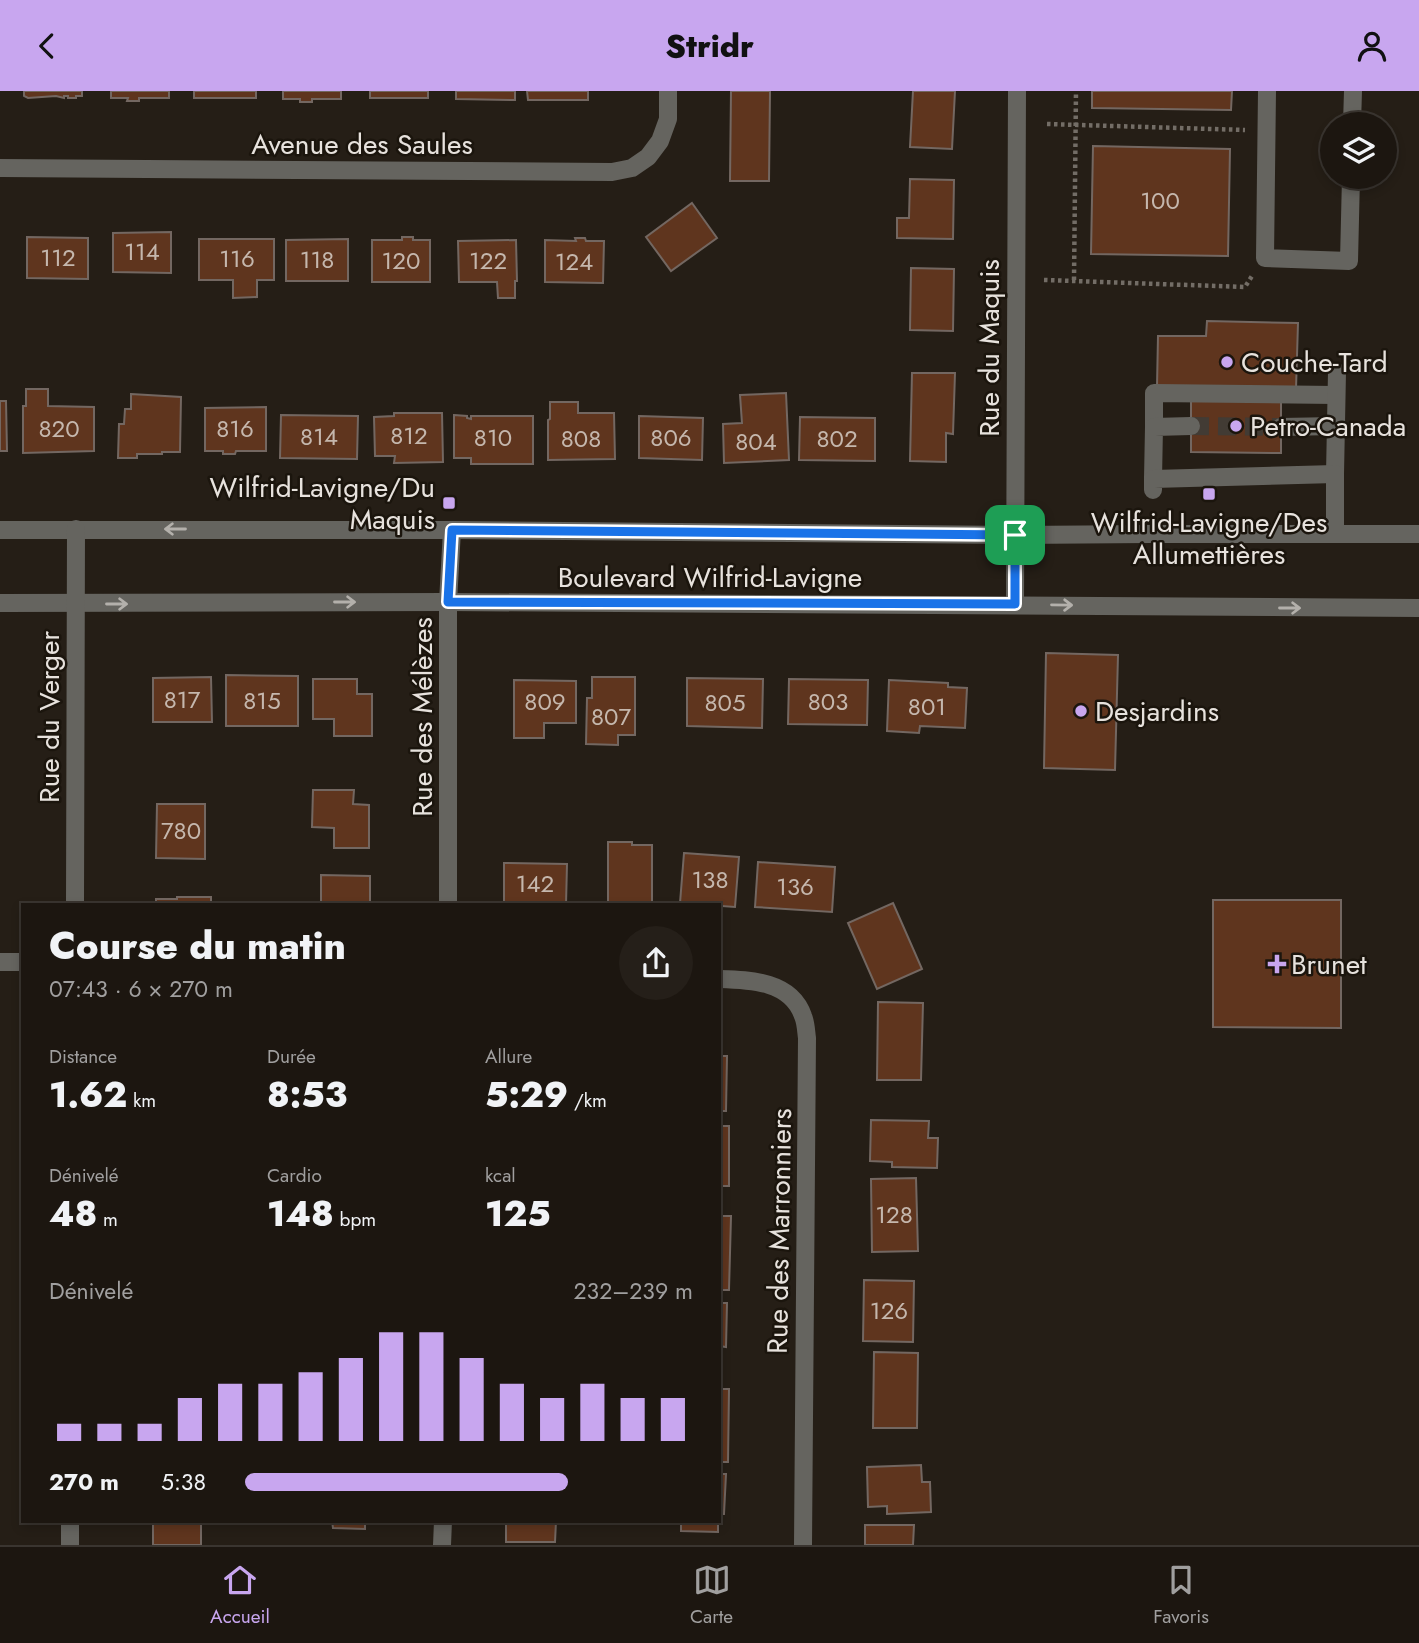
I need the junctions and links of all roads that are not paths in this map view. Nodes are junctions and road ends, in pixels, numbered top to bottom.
1 (668, 91) edge
2 (1017, 91) edge
3 (1267, 91) edge
4 (1353, 91) edge
5 (1352, 112) edge
6 (0, 168) edge
7 (1351, 189) edge
8 (1337, 372) dead end
9 (1336, 395) junction
10 (1191, 426) tunnel mouth
11 (1336, 426) junction
12 (1154, 427) junction
13 (1281, 427) tunnel mouth
14 (1335, 474) junction
15 (76, 529) junction
16 (0, 530) edge
17 (452, 530) junction
18 (1335, 534) junction
19 (1419, 534) edge
20 (1015, 535) junction
21 (448, 602) junction
22 (0, 603) edge
23 (76, 604) junction
24 (1015, 604) junction
25 (1419, 608) edge
26 (75, 903) edge
27 (448, 903) edge
28 (0, 962) edge
29 (21, 962) edge
30 (721, 979) edge
31 (70, 1523) edge
32 (443, 1523) edge
33 (70, 1545) edge
34 (442, 1545) edge
35 (803, 1545) edge

1 - 6 street, Avenue des Saules
2 - 20 street, Rue du Maquis
3 - 7 street
4 - 5 street
8 - 9 street
9 - 11 street
9 - 12 street
10 - 12 street
11 - 13 street
11 - 14 street
12 - 14 street
14 - 18 street
15 - 16 street, Boulevard Wilfrid-Lavigne
17 -> 15 street, Boulevard Wilfrid-Lavigne
15 - 23 street, Rue du Verger
17 - 20 street, Boulevard Wilfrid-Lavigne
17 - 21 street, Rue des Mélèzes
18 - 19 street, Boulevard Wilfrid-Lavigne
18 - 20 street, Boulevard Wilfrid-Lavigne
20 - 24 street, Rue du Maquis
23 -> 21 street, Boulevard Wilfrid-Lavigne
21 - 24 street, Boulevard Wilfrid-Lavigne
21 - 27 street, Rue des Mélèzes
22 - 23 street, Boulevard Wilfrid-Lavigne
23 - 26 street, Rue du Verger
24 -> 25 street, Boulevard Wilfrid-Lavigne
28 - 29 street
30 - 35 street, Rue des Marronniers
31 - 33 street
32 - 34 street

